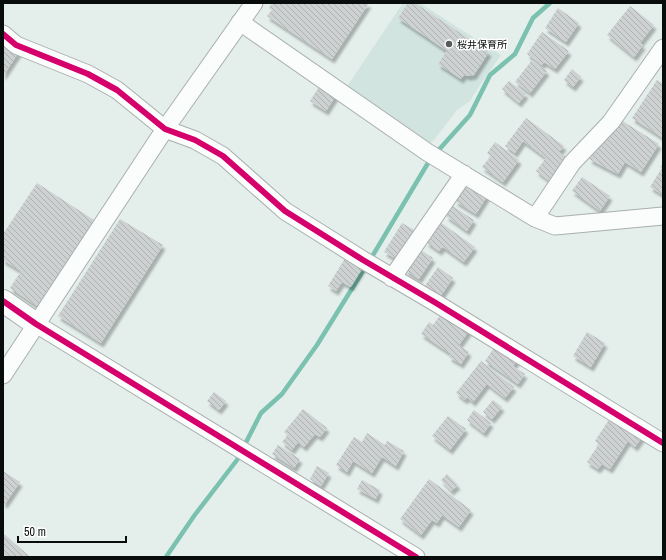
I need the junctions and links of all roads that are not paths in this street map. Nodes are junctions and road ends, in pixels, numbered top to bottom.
1 (254, 3) edge
2 (240, 22) junction
3 (3, 34) edge
4 (663, 48) edge
5 (165, 129) junction
6 (464, 174) junction
7 (663, 216) edge
8 (535, 218) junction
9 (392, 278) junction
10 (3, 301) edge
11 (36, 324) junction
12 (3, 375) edge
13 (663, 444) edge
14 (416, 557) edge

1 - 2 street
2 - 5 street
2 - 6 street
3 - 5 street
4 - 8 street
5 - 9 street
5 - 11 street
6 - 8 street
6 - 9 street
7 - 8 street
9 - 13 street
10 - 11 street
11 - 12 street
11 - 14 street

